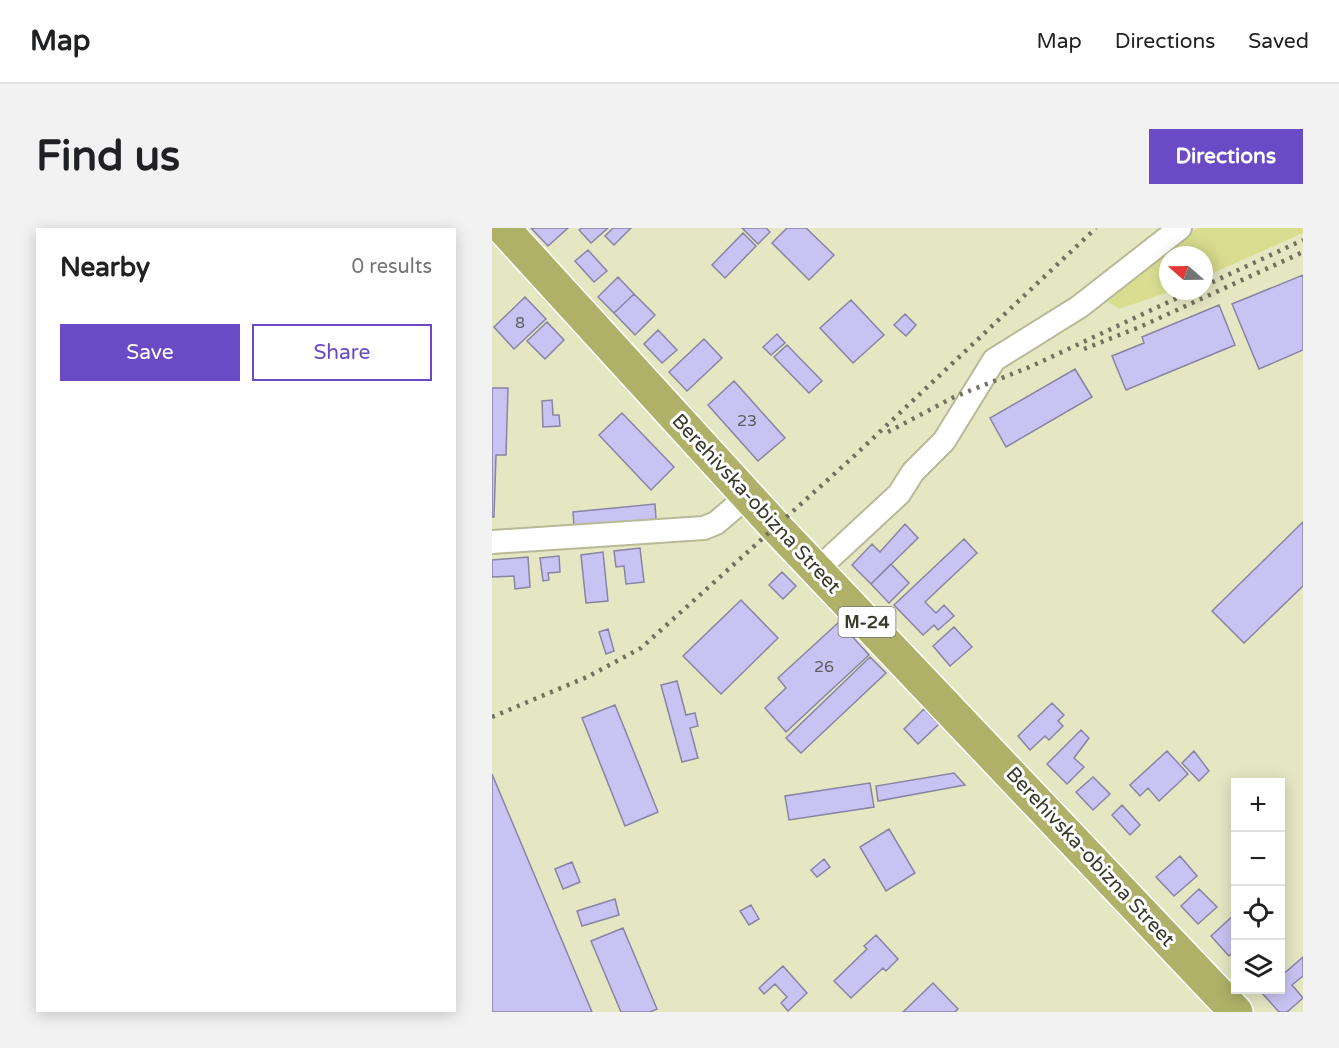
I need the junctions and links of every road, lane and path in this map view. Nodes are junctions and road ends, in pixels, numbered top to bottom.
1 (503, 228) edge
2 (1180, 228) edge
3 (748, 496) junction
4 (492, 542) edge
5 (817, 570) junction
6 (1236, 1012) edge

1 - 3 highway, Berehivska-obizna Street / М-24
2 - 5 lane
3 - 4 lane
3 - 5 highway, Berehivska-obizna Street / М-24
5 - 6 highway, Berehivska-obizna Street / М-24

